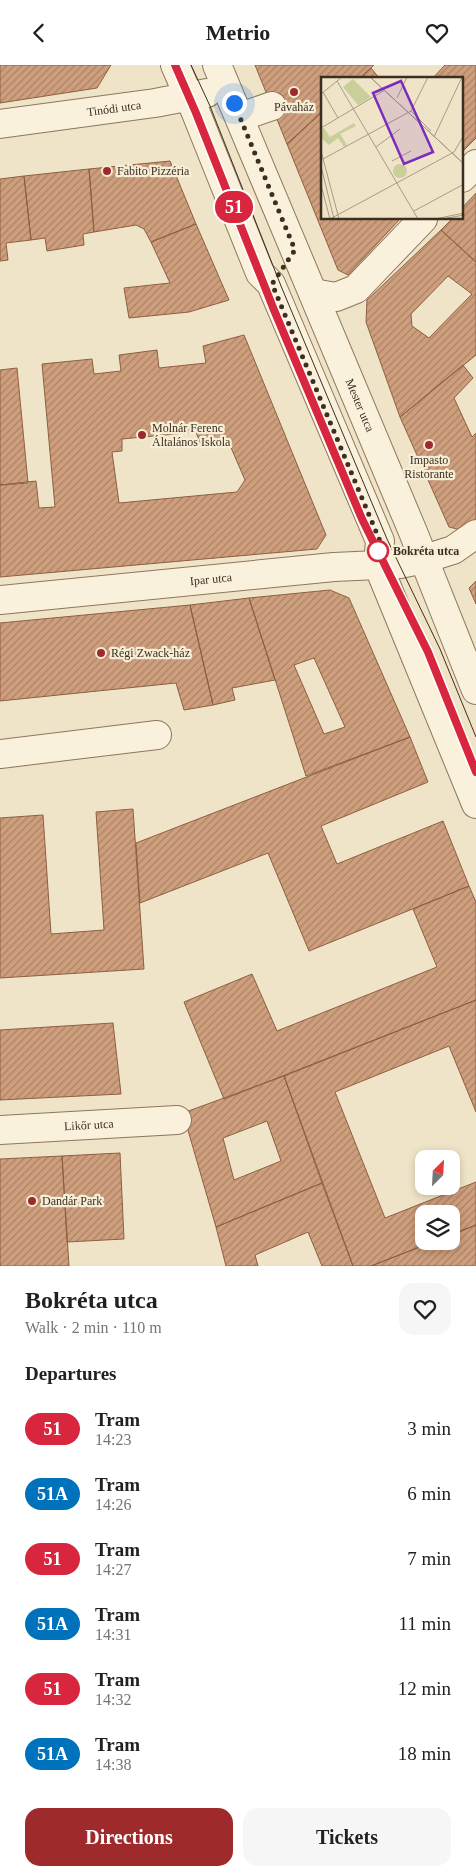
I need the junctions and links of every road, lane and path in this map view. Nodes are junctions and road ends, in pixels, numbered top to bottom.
1 (175, 65) edge
2 (223, 77) edge
3 (190, 97) junction
4 (272, 106) dead end
5 (240, 117) junction
6 (0, 124) edge
7 (476, 164) edge
8 (464, 176) edge
9 (422, 220) edge
10 (295, 250) junction
11 (272, 284) junction
12 (313, 293) junction
13 (476, 534) edge
14 (379, 553) junction
15 (424, 559) junction
16 (0, 600) edge
17 (476, 690) edge
18 (157, 735) dead end
19 (0, 754) edge
20 (476, 804) edge
21 (177, 1119) dead end
22 (0, 1130) edge

1 - 3 street
2 - 3 street, Tinódi utca
2 - 5 street, Mester utca
3 - 6 street, Tinódi utca
3 - 11 street
4 - 5 street
5 - 10 street, Mester utca
7 - 8 street
9 - 12 street
10 - 11 street
10 - 12 street, Mester utca
11 - 14 street
12 - 15 street, Mester utca
13 - 15 street
14 - 15 street, Ipar utca
14 - 16 street, Ipar utca
14 - 20 street
15 - 17 street, Mester utca
18 - 19 street
21 - 22 street, Likőr utca

